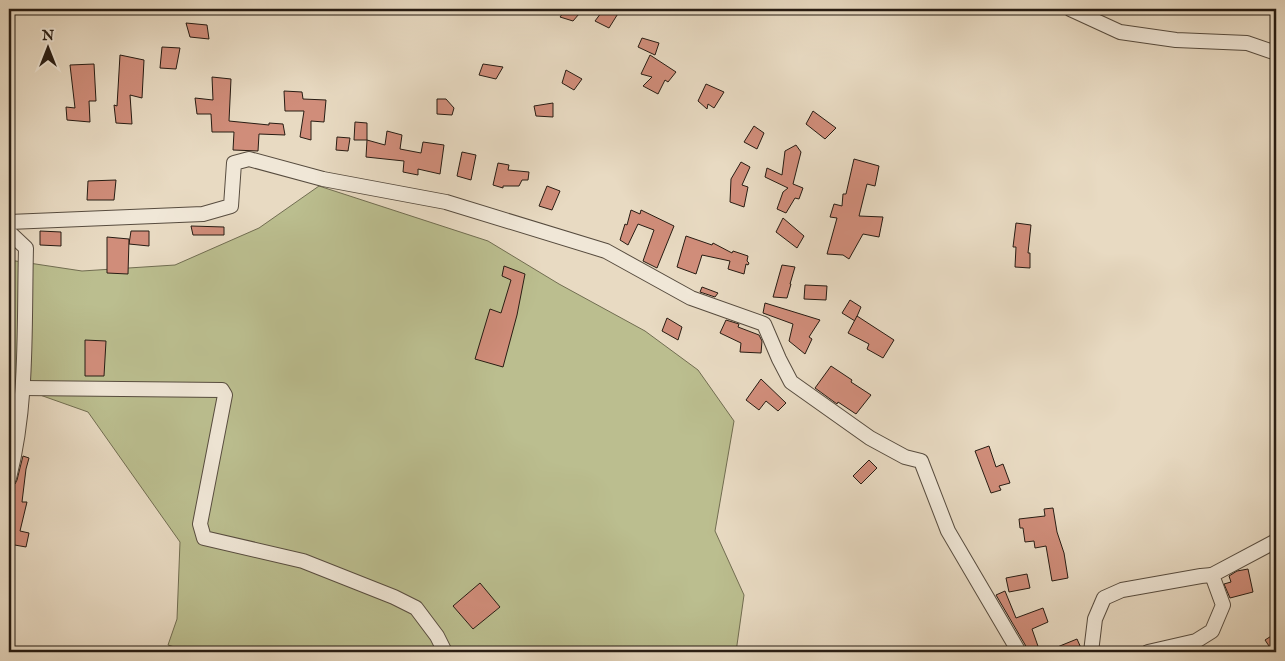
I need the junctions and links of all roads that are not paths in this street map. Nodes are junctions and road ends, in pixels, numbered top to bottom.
1 (1070, 9) edge
2 (1276, 53) edge
3 (9, 222) edge
4 (9, 232) edge
5 (23, 388) junction
6 (9, 478) edge
7 (1276, 541) edge
8 (1212, 575) junction
9 (445, 652) edge
10 (1019, 652) edge
11 (1091, 652) edge
12 (1148, 652) edge

1 - 2 street
3 - 10 street
4 - 5 street
5 - 6 street
5 - 9 street
7 - 8 street
8 - 11 street
8 - 12 street

